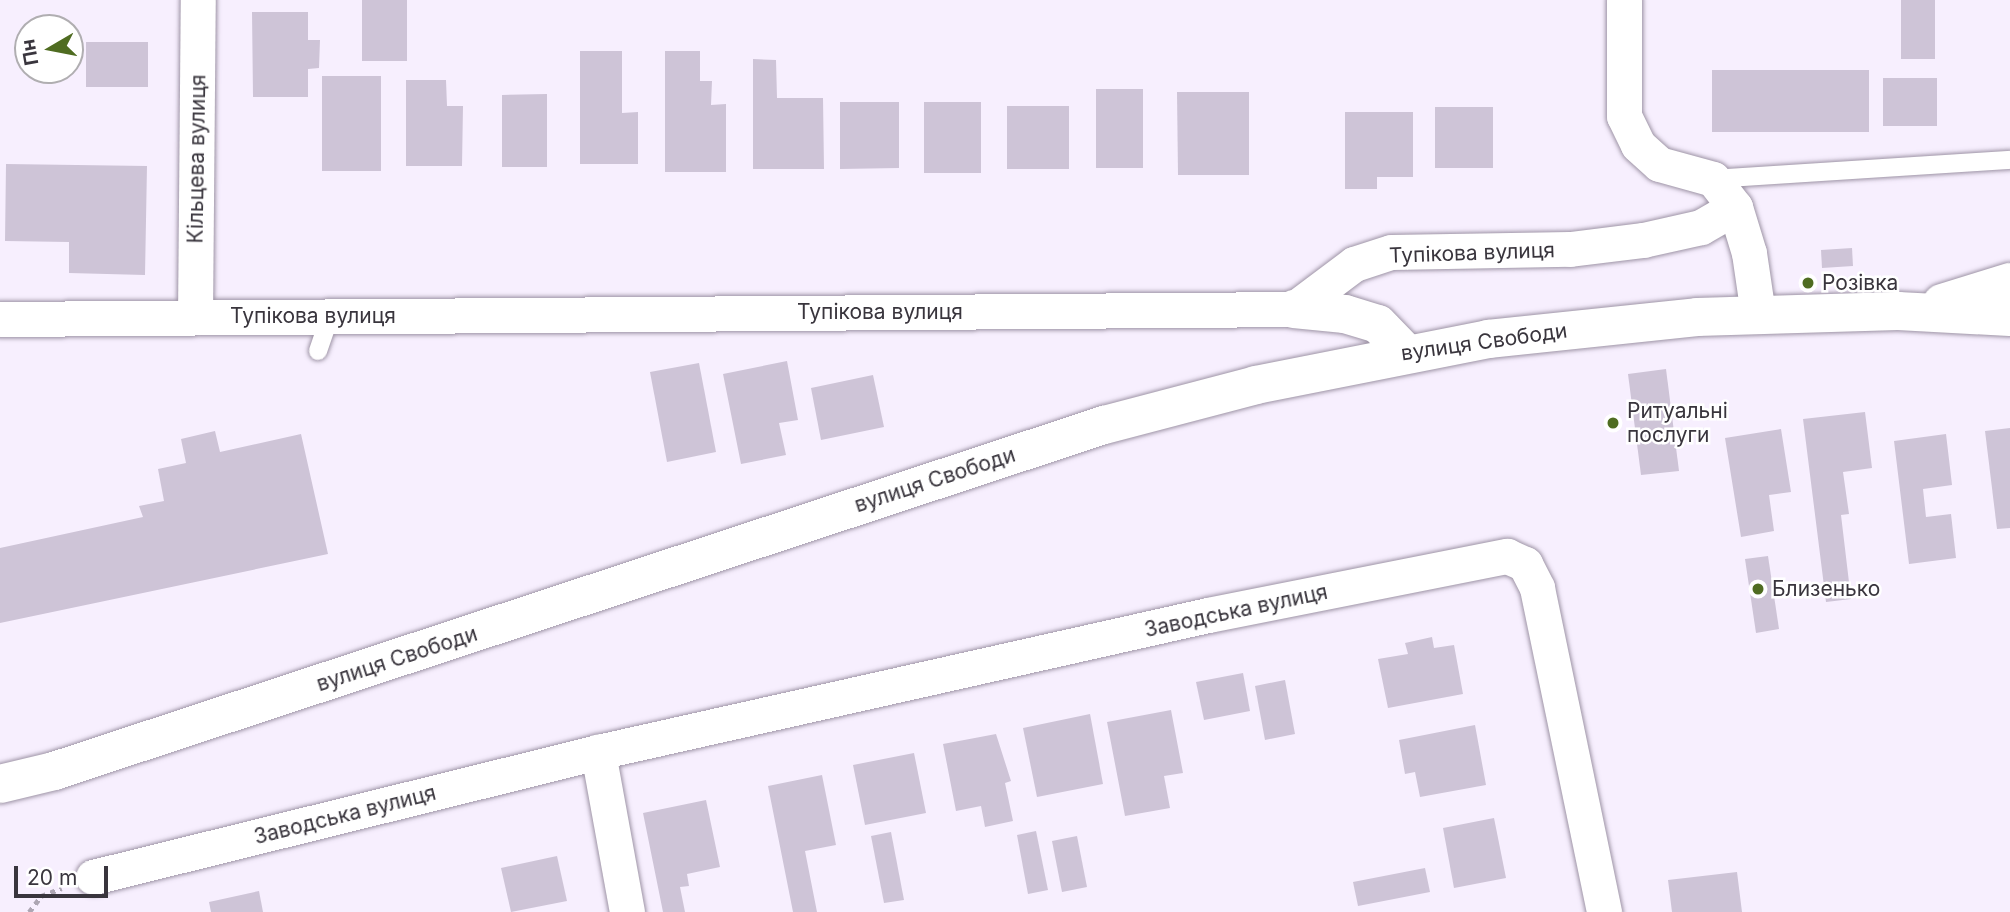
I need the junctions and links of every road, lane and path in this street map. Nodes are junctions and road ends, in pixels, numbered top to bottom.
1 (198, 0) edge
2 (1624, 0) edge
3 (2010, 160) edge
4 (1713, 179) junction
5 (1735, 207) junction
6 (2010, 282) edge
7 (1294, 309) junction
8 (1898, 311) junction
9 (1758, 314) junction
10 (330, 316) junction
11 (195, 317) junction
12 (2010, 317) edge
13 (0, 319) edge
14 (318, 351) dead end
15 (1405, 352) junction
16 (598, 752) junction
17 (0, 784) edge
18 (93, 877) joint
19 (29, 912) edge
20 (627, 912) edge
21 (1604, 912) edge

1 - 11 street, Кільцева вулиця
2 - 4 street
3 - 4 lane
4 - 5 street
5 - 7 street, Тупікова вулиця
5 - 9 street
6 - 8 main road, вулиця Свободи
7 - 10 street, Тупікова вулиця
7 - 15 main road
8 - 9 main road, вулиця Свободи
8 - 12 main road, вулиця Свободи
9 - 15 main road, вулиця Свободи
10 - 11 street, Тупікова вулиця
10 - 14 lane
11 - 13 street, Тупікова вулиця
15 - 17 main road, вулиця Свободи
16 - 18 street, Заводська вулиця
16 - 20 street
16 - 21 street, Заводська вулиця
18 - 19 path

